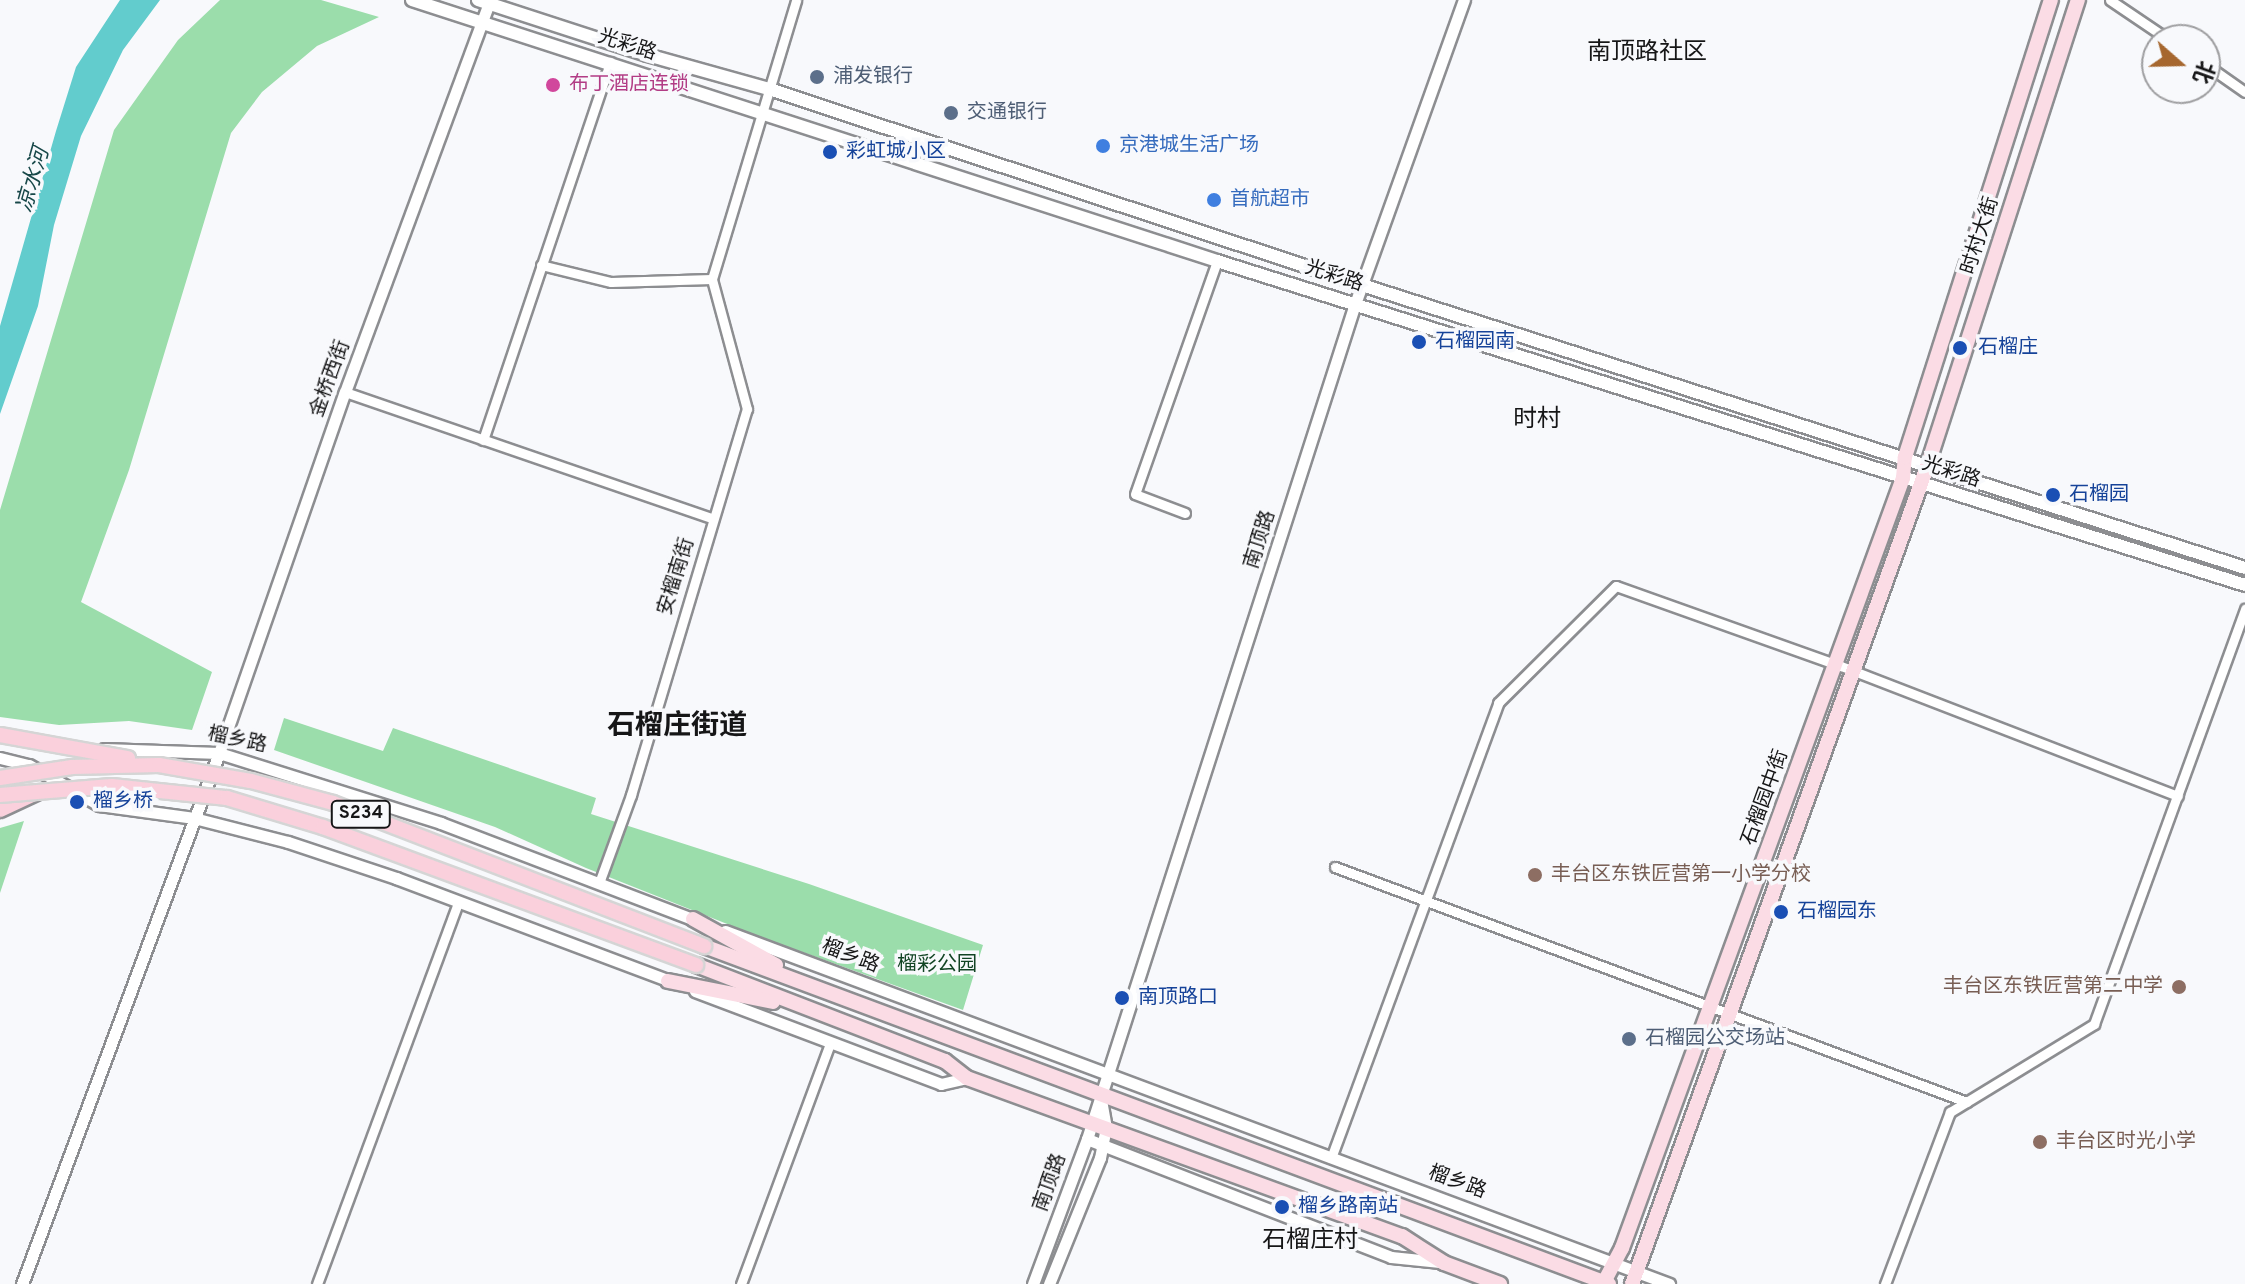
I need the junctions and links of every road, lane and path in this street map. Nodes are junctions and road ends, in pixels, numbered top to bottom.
1 (412, 0) edge
2 (796, 0) edge
3 (1464, 0) edge
4 (2051, 0) edge
5 (2078, 0) edge
6 (2110, 0) edge
7 (484, 2) edge
8 (483, 20) junction
9 (2145, 24) edge
10 (610, 62) junction
11 (2221, 75) edge
12 (769, 89) junction
13 (2245, 92) edge
14 (763, 111) junction
15 (1217, 261) junction
16 (541, 265) junction
17 (712, 279) junction
18 (1362, 285) junction
19 (1355, 304) junction
20 (345, 392) junction
21 (483, 440) junction
22 (1905, 457) junction
23 (1928, 464) junction
24 (1903, 478) junction
25 (1920, 484) junction
26 (1185, 513) dead end
27 (713, 519) junction
28 (2245, 568) edge
29 (2245, 585) edge
30 (2245, 609) edge
31 (1835, 664) junction
32 (1851, 670) junction
33 (0, 737) edge
34 (219, 753) junction
35 (0, 758) edge
36 (159, 765) junction
37 (0, 778) edge
38 (46, 789) junction
39 (0, 795) edge
40 (2178, 796) junction
41 (0, 810) edge
42 (194, 818) junction
43 (1335, 867) dead end
44 (599, 883) junction
45 (1425, 900) junction
46 (458, 902) junction
47 (693, 919) junction
48 (704, 946) joint
49 (696, 965) joint
50 (668, 981) junction
51 (819, 988) junction
52 (1710, 1007) junction
53 (813, 1011) junction
54 (1729, 1014) junction
55 (830, 1043) junction
56 (1105, 1075) junction
57 (967, 1078) junction
58 (1101, 1095) junction
59 (1967, 1102) junction
60 (1099, 1125) junction
61 (1087, 1139) junction
62 (1103, 1145) junction
63 (1331, 1158) junction
64 (1444, 1263) junction
65 (1614, 1263) junction
66 (1635, 1278) edge
67 (1606, 1283) edge
68 (22, 1284) edge
69 (317, 1284) edge
70 (741, 1284) edge
71 (1033, 1284) edge
72 (1049, 1284) edge
73 (1500, 1284) edge
74 (1669, 1284) edge
75 (1885, 1284) edge

1 - 8 main road, 光彩路
2 - 12 street
3 - 18 street, 南顶路
4 - 22 main road, 时村大街
5 - 23 main road, 时村大街
6 - 9 street
7 - 8 street, 金桥西街
7 - 12 main road, 光彩路
8 - 10 main road, 光彩路
8 - 20 street, 金桥西街
10 - 14 main road, 光彩路
10 - 16 street
11 - 13 street
12 - 14 street
12 - 18 main road, 光彩路
14 - 15 main road, 光彩路
14 - 17 street
15 - 19 main road, 光彩路
15 - 26 street
16 - 17 street
16 - 21 street
17 - 27 street, 安榴南街
18 - 19 street, 南顶路
18 - 22 main road, 光彩路
19 - 24 main road, 光彩路
19 - 56 street, 南顶路
20 - 21 street
20 - 34 street, 金桥西街
21 - 27 street
22 - 23 main road, 光彩路
22 - 24 main road, 石榴园中街
23 - 25 main road, 时村大街
23 - 28 main road, 光彩路
24 - 25 main road, 光彩路
24 - 31 main road, 石榴园中街
25 - 29 main road, 光彩路
25 - 32 main road, 石榴园中街
27 - 44 street, 安榴南街
30 - 40 street
31 - 32 street
31 - 45 street
31 - 52 main road, 石榴园中街
32 - 40 street
32 - 54 main road, 石榴园中街
33 - 34 street, 榴乡路
33 - 36 highway, bridge
34 - 42 street, 金桥西街
34 - 44 street, 榴乡路
35 - 42 street
36 - 37 highway, 榴乡路 / S234, bridge
36 - 48 highway, 榴乡路 / S234, bridge
38 - 39 highway, S234, bridge
38 - 41 highway, bridge
38 - 49 highway, S234, bridge
40 - 59 street
42 - 46 street
42 - 68 street, 金桥西街
43 - 45 street
44 - 47 street, 榴乡路
45 - 52 street
45 - 63 street
46 - 50 street
46 - 69 street
47 - 51 main road
47 - 56 street, 榴乡路
48 - 51 main road, 榴乡路
49 - 53 main road
50 - 53 main road
50 - 55 street
51 - 58 main road, 榴乡路
52 - 54 street
52 - 65 main road, 石榴园中街
53 - 57 main road
54 - 59 street
54 - 66 main road, 石榴园中街
55 - 57 street
55 - 70 street
56 - 58 street, 南顶路
56 - 63 street, 榴乡路
57 - 60 main road
58 - 60 street, 南顶路
58 - 67 main road, 榴乡路
59 - 75 street
60 - 61 street, 南顶路
60 - 62 street, 南顶路
60 - 64 main road
61 - 62 street
61 - 71 street, 南顶路
62 - 64 street
62 - 72 street, 南顶路
63 - 65 street, 榴乡路
64 - 73 main road
65 - 66 street, 榴乡路
65 - 67 main road, 石榴园中街
66 - 74 street, 榴乡路

